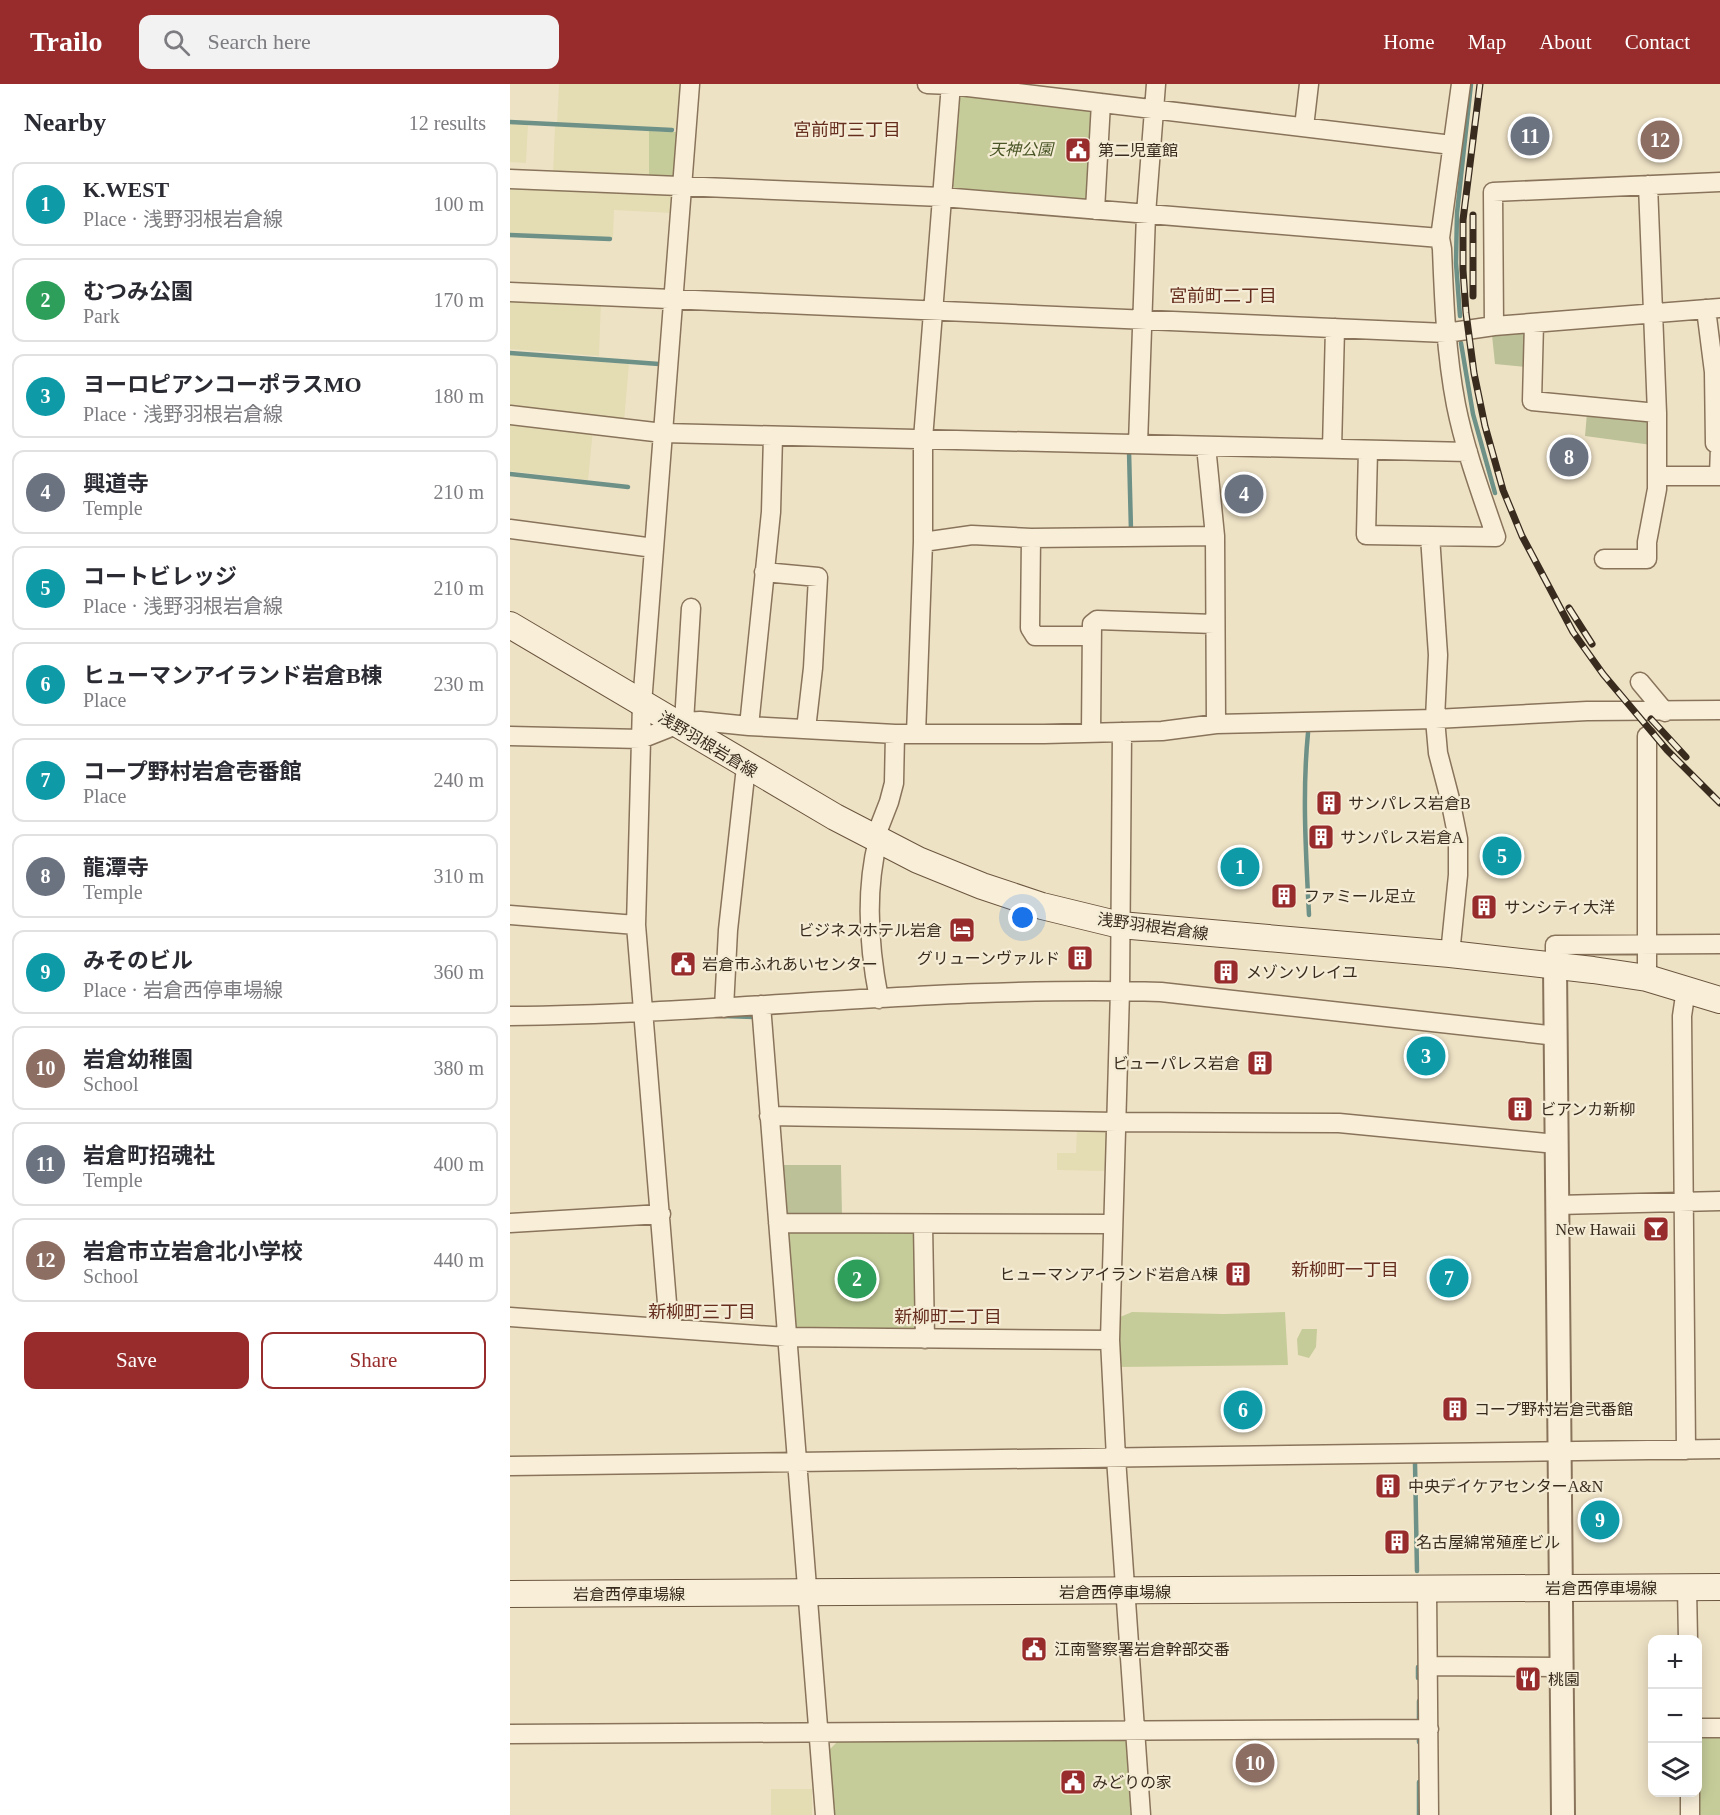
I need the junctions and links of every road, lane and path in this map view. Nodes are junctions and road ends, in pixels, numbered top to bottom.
1 (690, 84) edge
2 (927, 84) edge
3 (1156, 84) edge
4 (1309, 84) edge
5 (1461, 84) edge
6 (951, 85) edge
7 (1101, 103) junction
8 (1153, 109) junction
9 (1304, 127) junction
10 (1452, 145) junction
11 (510, 180) edge
12 (1720, 182) edge
13 (1648, 185) junction
14 (682, 188) junction
15 (942, 197) junction
16 (1095, 210) junction
17 (1146, 214) junction
18 (1440, 238) junction
19 (510, 292) edge
20 (673, 298) junction
21 (1713, 309) edge
22 (933, 310) junction
23 (1652, 314) junction
24 (1141, 319) junction
25 (1534, 323) junction
26 (1494, 326) junction
27 (1335, 328) junction
28 (1446, 333) junction
29 (1657, 413) junction
30 (510, 415) edge
31 (663, 433) junction
32 (773, 436) junction
33 (923, 439) junction
34 (1138, 444) junction
35 (1206, 446) junction
36 (1720, 447) edge
37 (1332, 449) junction
38 (1368, 450) junction
39 (1468, 452) junction
40 (1657, 476) junction
41 (510, 529) edge
42 (1215, 536) junction
43 (1430, 536) junction
44 (1031, 538) junction
45 (923, 543) junction
46 (654, 548) junction
47 (1604, 559) dead end
48 (765, 572) junction
49 (691, 608) dead end
50 (1214, 624) junction
51 (510, 625) edge
52 (1092, 636) junction
53 (1640, 681) dead end
54 (642, 704) junction
55 (1720, 710) edge
56 (1665, 712) junction
57 (1435, 719) junction
58 (680, 723) junction
59 (1216, 724) junction
60 (749, 726) junction
61 (806, 729) junction
62 (1122, 732) junction
63 (1091, 733) junction
64 (896, 734) junction
65 (916, 734) junction
66 (510, 736) edge
67 (1647, 736) dead end
68 (641, 739) junction
69 (746, 767) junction
70 (876, 839) junction
71 (510, 915) edge
72 (636, 925) junction
73 (1119, 925) junction
74 (1647, 944) junction
75 (1720, 944) edge
76 (1450, 954) junction
77 (1555, 966) junction
78 (1647, 978) junction
79 (1686, 989) junction
80 (1120, 991) junction
81 (879, 999) junction
82 (1720, 1000) edge
83 (761, 1005) junction
84 (724, 1008) junction
85 (643, 1011) junction
86 (510, 1016) edge
87 (1557, 1036) junction
88 (769, 1116) junction
89 (1116, 1122) junction
90 (1556, 1144) junction
91 (1720, 1201) edge
92 (1684, 1203) junction
93 (1557, 1205) junction
94 (661, 1214) junction
95 (778, 1222) junction
96 (510, 1223) edge
97 (922, 1224) junction
98 (1112, 1224) junction
99 (510, 1317) edge
100 (669, 1327) junction
101 (786, 1336) junction
102 (925, 1339) junction
103 (1110, 1340) junction
104 (1720, 1449) edge
105 (1686, 1450) junction
106 (1560, 1451) junction
107 (1116, 1458) junction
108 (797, 1461) junction
109 (510, 1466) edge
110 (1688, 1587) junction
111 (1720, 1587) edge
112 (1560, 1588) junction
113 (1427, 1590) junction
114 (1125, 1592) junction
115 (510, 1594) edge
116 (807, 1594) junction
117 (1688, 1635) edge
118 (1428, 1666) junction
119 (1560, 1667) junction
120 (1702, 1728) edge
121 (1720, 1728) edge
122 (1429, 1729) junction
123 (1135, 1732) junction
124 (819, 1733) junction
125 (510, 1734) edge
126 (1690, 1797) edge
127 (825, 1815) edge
128 (1141, 1815) edge
129 (1429, 1815) edge
130 (1563, 1815) edge
131 (1690, 1815) edge

1 - 14 street
2 - 6 street
3 - 8 street
4 - 9 street
5 - 10 street
6 - 7 street
6 - 15 street
7 - 8 street
7 - 16 street
8 - 9 street
8 - 17 street
9 - 10 street
10 - 18 street
11 - 14 street
12 - 13 street
13 - 23 street
13 - 26 street
14 - 15 street
14 - 20 street
15 - 16 street
15 - 22 street
16 - 17 street
17 - 18 street
17 - 24 street
18 - 28 street
19 - 20 street
20 - 22 street
20 - 31 street
21 - 23 street
21 - 36 street
22 - 24 street
22 - 33 street
23 - 25 street
23 - 29 street
24 - 27 street
24 - 34 street
25 - 26 street
25 - 29 street
26 - 28 street
27 - 28 street
27 - 37 street
28 - 39 street
29 - 40 street
30 - 31 street
31 - 32 street
31 - 46 street
32 - 33 street
32 - 48 street
33 - 34 street
33 - 45 street
34 - 35 street
35 - 37 street
35 - 42 street
36 - 40 street
37 - 38 street
38 - 39 street
38 - 43 street
39 - 43 street
40 - 47 street
41 - 46 street
42 - 44 street
42 - 50 street
43 - 57 street
44 - 45 street
44 - 52 street
45 - 65 street
46 - 54 street
48 - 60 street
48 - 61 street
49 - 58 street
50 - 52 street
50 - 59 street
51 - 54 main road, 浅野羽根岩倉線
52 - 63 street
53 - 56 street
54 - 58 main road, 浅野羽根岩倉線
54 - 68 street
55 - 56 street
56 - 57 street
57 - 59 street
57 - 76 street
58 - 60 street
58 - 68 street
58 - 69 main road, 浅野羽根岩倉線
59 - 62 street
60 - 61 street
61 - 64 street
62 - 63 street
62 - 73 street
63 - 65 street
64 - 65 street
64 - 70 street
66 - 68 street
67 - 74 street
68 - 72 street
69 - 70 main road, 浅野羽根岩倉線
69 - 84 street
70 - 73 main road, 浅野羽根岩倉線
70 - 81 street
71 - 72 street
72 - 85 street
73 - 76 main road, 浅野羽根岩倉線
73 - 80 street
74 - 75 street
74 - 77 street
74 - 78 street
76 - 77 main road, 浅野羽根岩倉線
77 - 78 main road, 浅野羽根岩倉線
77 - 87 street
78 - 79 main road, 浅野羽根岩倉線
79 - 82 main road, 浅野羽根岩倉線
79 - 92 street
80 - 81 street
80 - 87 street
80 - 89 street
81 - 83 street
83 - 84 street
83 - 88 street
84 - 85 street
85 - 86 street
85 - 94 street
87 - 90 street
88 - 89 street
88 - 95 street
89 - 90 street
89 - 98 street
90 - 93 street
91 - 92 street
92 - 93 street
92 - 105 street
93 - 106 street
94 - 96 street
94 - 100 street
95 - 97 street
95 - 101 street
97 - 98 street
97 - 102 street
98 - 103 street
99 - 100 street
100 - 101 street
101 - 102 street
101 - 108 street
102 - 103 street
103 - 107 street
104 - 105 street
105 - 106 street
106 - 107 street
106 - 112 street
107 - 108 street
107 - 114 street
108 - 109 street
108 - 116 street
110 - 111 main road, 岩倉西停車場線
110 - 112 main road, 岩倉西停車場線
110 - 117 street
112 - 113 main road, 岩倉西停車場線
112 - 119 street
113 - 114 main road, 岩倉西停車場線
113 - 118 street
114 - 116 main road, 岩倉西停車場線
114 - 123 street
115 - 116 main road, 岩倉西停車場線
116 - 124 street
118 - 119 street
118 - 122 street
119 - 130 street
120 - 121 street
122 - 123 street
122 - 129 street
123 - 124 street
123 - 128 street
124 - 125 street
124 - 127 street
126 - 131 street

